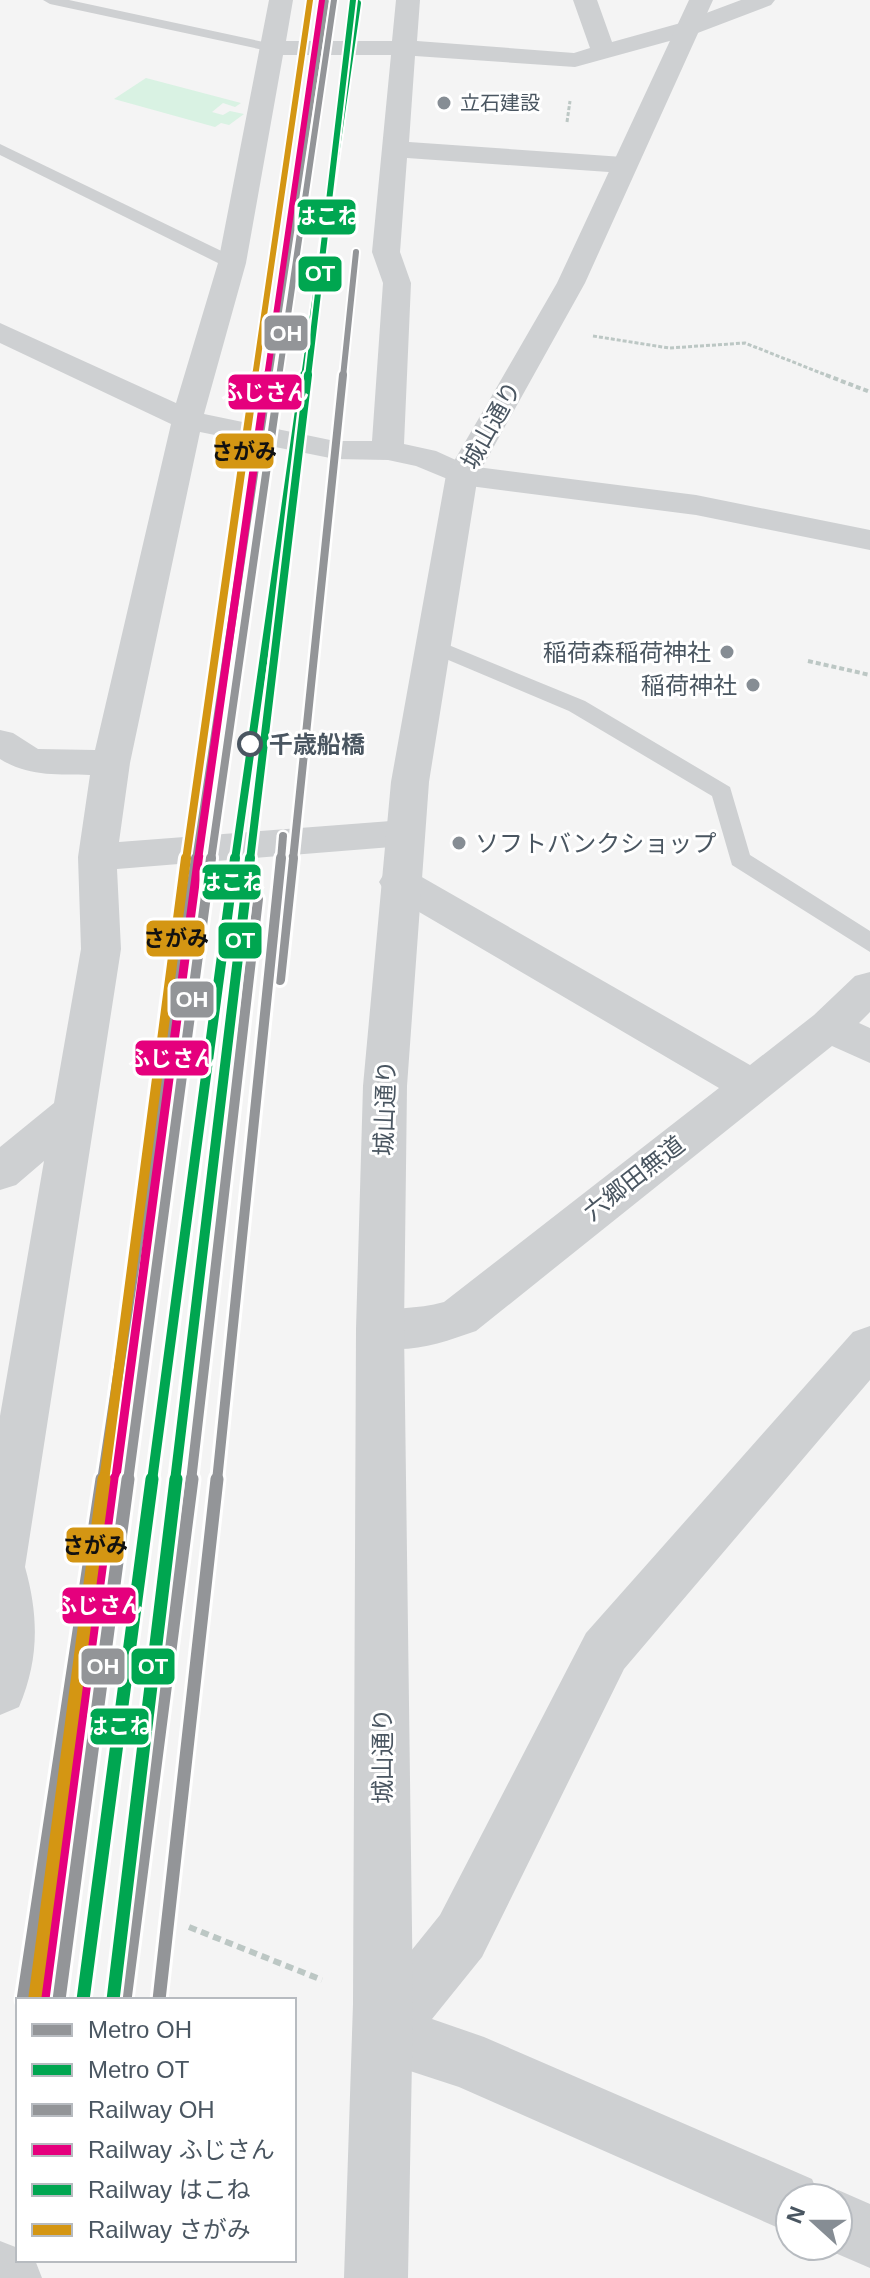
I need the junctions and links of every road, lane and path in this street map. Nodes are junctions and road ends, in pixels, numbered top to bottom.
1 (50, 0) edge
2 (281, 0) edge
3 (408, 0) edge
4 (585, 0) edge
5 (763, 0) edge
6 (693, 15) edge
7 (273, 48) junction
8 (405, 48) junction
9 (603, 50) junction
10 (575, 60) junction
11 (0, 149) edge
12 (397, 149) junction
13 (573, 161) junction
14 (623, 165) junction
15 (232, 263) junction
16 (545, 328) junction
17 (0, 332) edge
18 (870, 392) edge
19 (187, 420) junction
20 (388, 451) junction
21 (462, 475) junction
22 (870, 540) edge
23 (434, 646) junction
24 (808, 661) dead end
25 (870, 675) edge
26 (0, 742) edge
27 (111, 763) junction
28 (404, 833) junction
29 (97, 857) junction
30 (399, 882) junction
31 (870, 943) edge
32 (870, 987) edge
33 (829, 1026) junction
34 (870, 1047) edge
35 (751, 1086) junction
36 (73, 1112) junction
37 (0, 1172) edge
38 (380, 1329) junction
39 (870, 1346) edge
40 (0, 1568) edge
41 (0, 1689) edge
42 (189, 1927) dead end
43 (382, 2019) junction
44 (774, 2194) edge
45 (0, 2273) edge
46 (10, 2278) edge
47 (376, 2278) edge

1 - 7 lane
2 - 7 street
3 - 8 street
4 - 9 street
5 - 6 street
6 - 9 street
6 - 14 street, 城山通り
7 - 8 street
7 - 15 street
8 - 10 street
8 - 12 street
9 - 10 street
10 - 13 path
11 - 15 lane
12 - 13 street
12 - 20 street
13 - 14 street
14 - 16 street, 城山通り
15 - 19 street
16 - 18 path
16 - 21 street, 城山通り
17 - 19 street
19 - 20 street
19 - 27 street
20 - 21 street
21 - 22 street
21 - 23 street, 城山通り
23 - 28 street, 城山通り
23 - 31 lane
24 - 25 path
26 - 27 street
27 - 29 street
28 - 29 street
28 - 30 street, 城山通り
29 - 36 street
30 - 35 street
30 - 38 street, 城山通り
32 - 33 street, 六郷田無道
33 - 34 street
33 - 35 street, 六郷田無道
35 - 38 street, 六郷田無道
36 - 37 street
36 - 40 street
38 - 43 street, 城山通り
39 - 43 street
40 - 41 street
42 - 43 path
43 - 44 street
43 - 47 street, 城山通り
45 - 46 street

